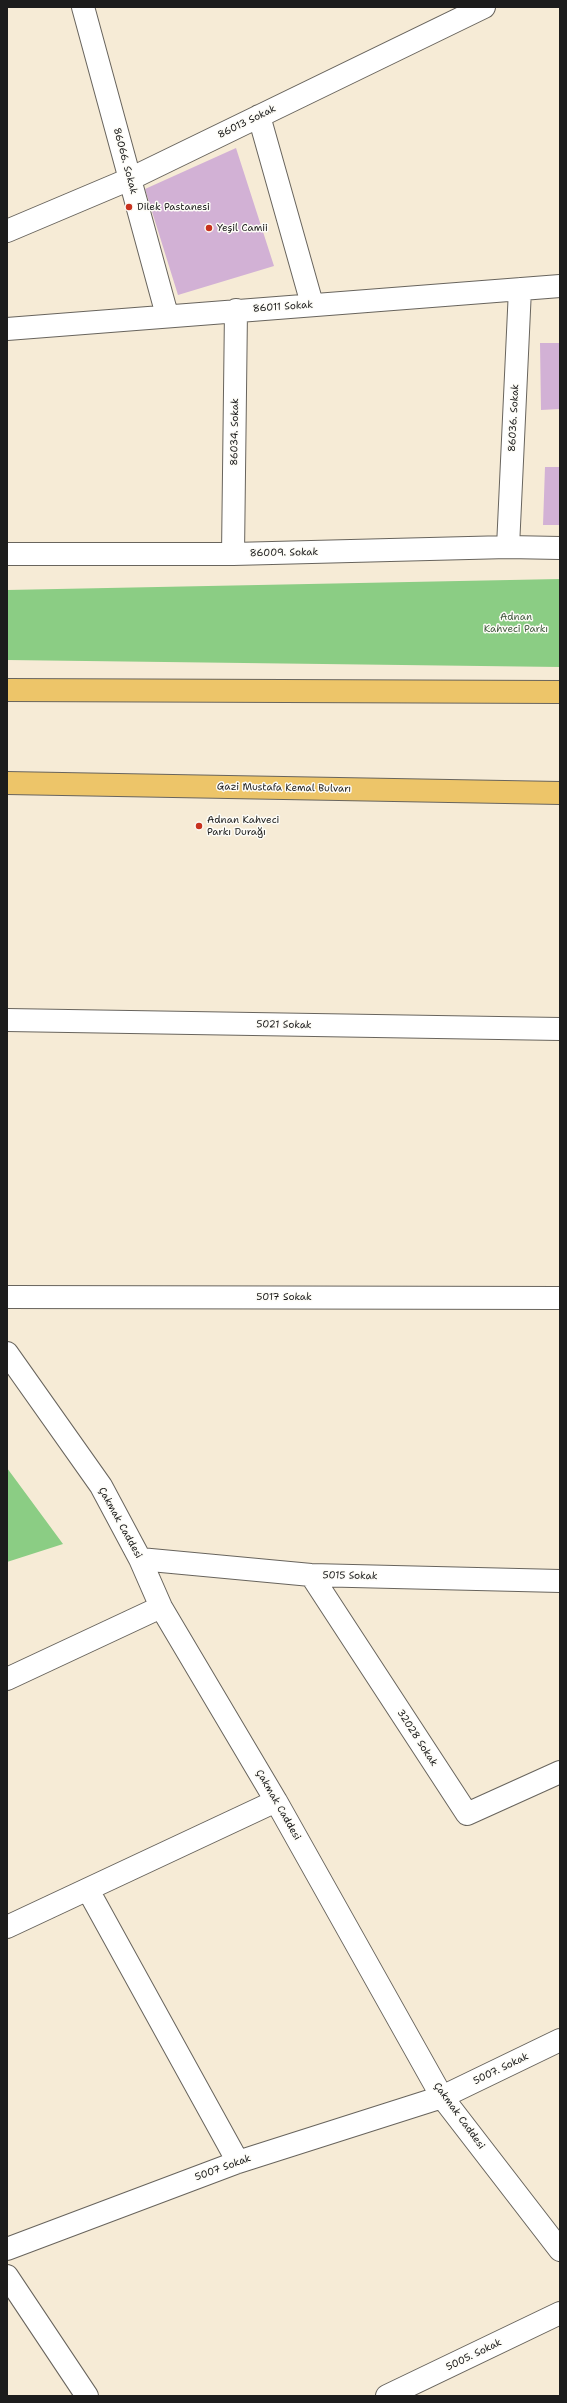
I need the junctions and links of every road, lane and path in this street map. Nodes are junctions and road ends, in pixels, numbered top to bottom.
1 (83, 7) edge
2 (484, 7) edge
3 (259, 116) junction
4 (130, 179) junction
5 (7, 231) edge
6 (560, 286) edge
7 (520, 289) junction
8 (312, 304) junction
9 (236, 310) junction
10 (167, 315) junction
11 (7, 328) edge
12 (508, 547) junction
13 (560, 548) edge
14 (7, 554) edge
15 (233, 554) junction
16 (7, 690) edge
17 (560, 692) edge
18 (7, 783) edge
19 (560, 793) edge
20 (7, 1020) edge
21 (560, 1029) edge
22 (7, 1297) edge
23 (560, 1298) edge
24 (7, 1353) edge
25 (140, 1559) junction
26 (311, 1575) junction
27 (560, 1581) edge
28 (161, 1607) junction
29 (7, 1679) edge
30 (560, 1772) edge
31 (276, 1801) junction
32 (88, 1890) junction
33 (7, 1927) edge
34 (560, 2040) edge
35 (442, 2097) junction
36 (238, 2162) junction
37 (7, 2249) edge
38 (560, 2250) edge
39 (7, 2276) edge
40 (560, 2313) edge
41 (87, 2396) edge
42 (387, 2396) edge

1 - 4 street, 86066. Sokak
2 - 3 street, 86013 Sokak
3 - 4 street, 86013 Sokak
3 - 8 street
4 - 5 street, 86013 Sokak
4 - 10 street, 86066. Sokak
6 - 7 street, 86011 Sokak
7 - 8 street, 86011 Sokak
7 - 12 street, 86036. Sokak
8 - 9 street, 86011 Sokak
9 - 10 street, 86011 Sokak
9 - 15 street, 86034. Sokak
10 - 11 street, 86011 Sokak
12 - 13 street, 86009. Sokak
12 - 15 street, 86009. Sokak
14 - 15 street, 86009. Sokak
16 - 17 highway
18 - 19 highway, Gazi Mustafa Kemal Bulvarı
20 - 21 street, 5021 Sokak
22 - 23 street, 5017 Sokak
24 - 25 street, Çakmak Caddesi
25 - 26 street, 5015 Sokak
25 - 28 street, Çakmak Caddesi
26 - 27 street, 5015 Sokak
26 - 30 street, 32028 Sokak
28 - 29 street
28 - 31 street, Çakmak Caddesi
31 - 32 street
31 - 35 street, Çakmak Caddesi
32 - 33 street
32 - 36 street
34 - 35 street, 5007. Sokak
35 - 36 street, 5007 Sokak
35 - 38 street, Çakmak Caddesi
36 - 37 street, 5007 Sokak
39 - 41 street
40 - 42 street, 5005. Sokak

